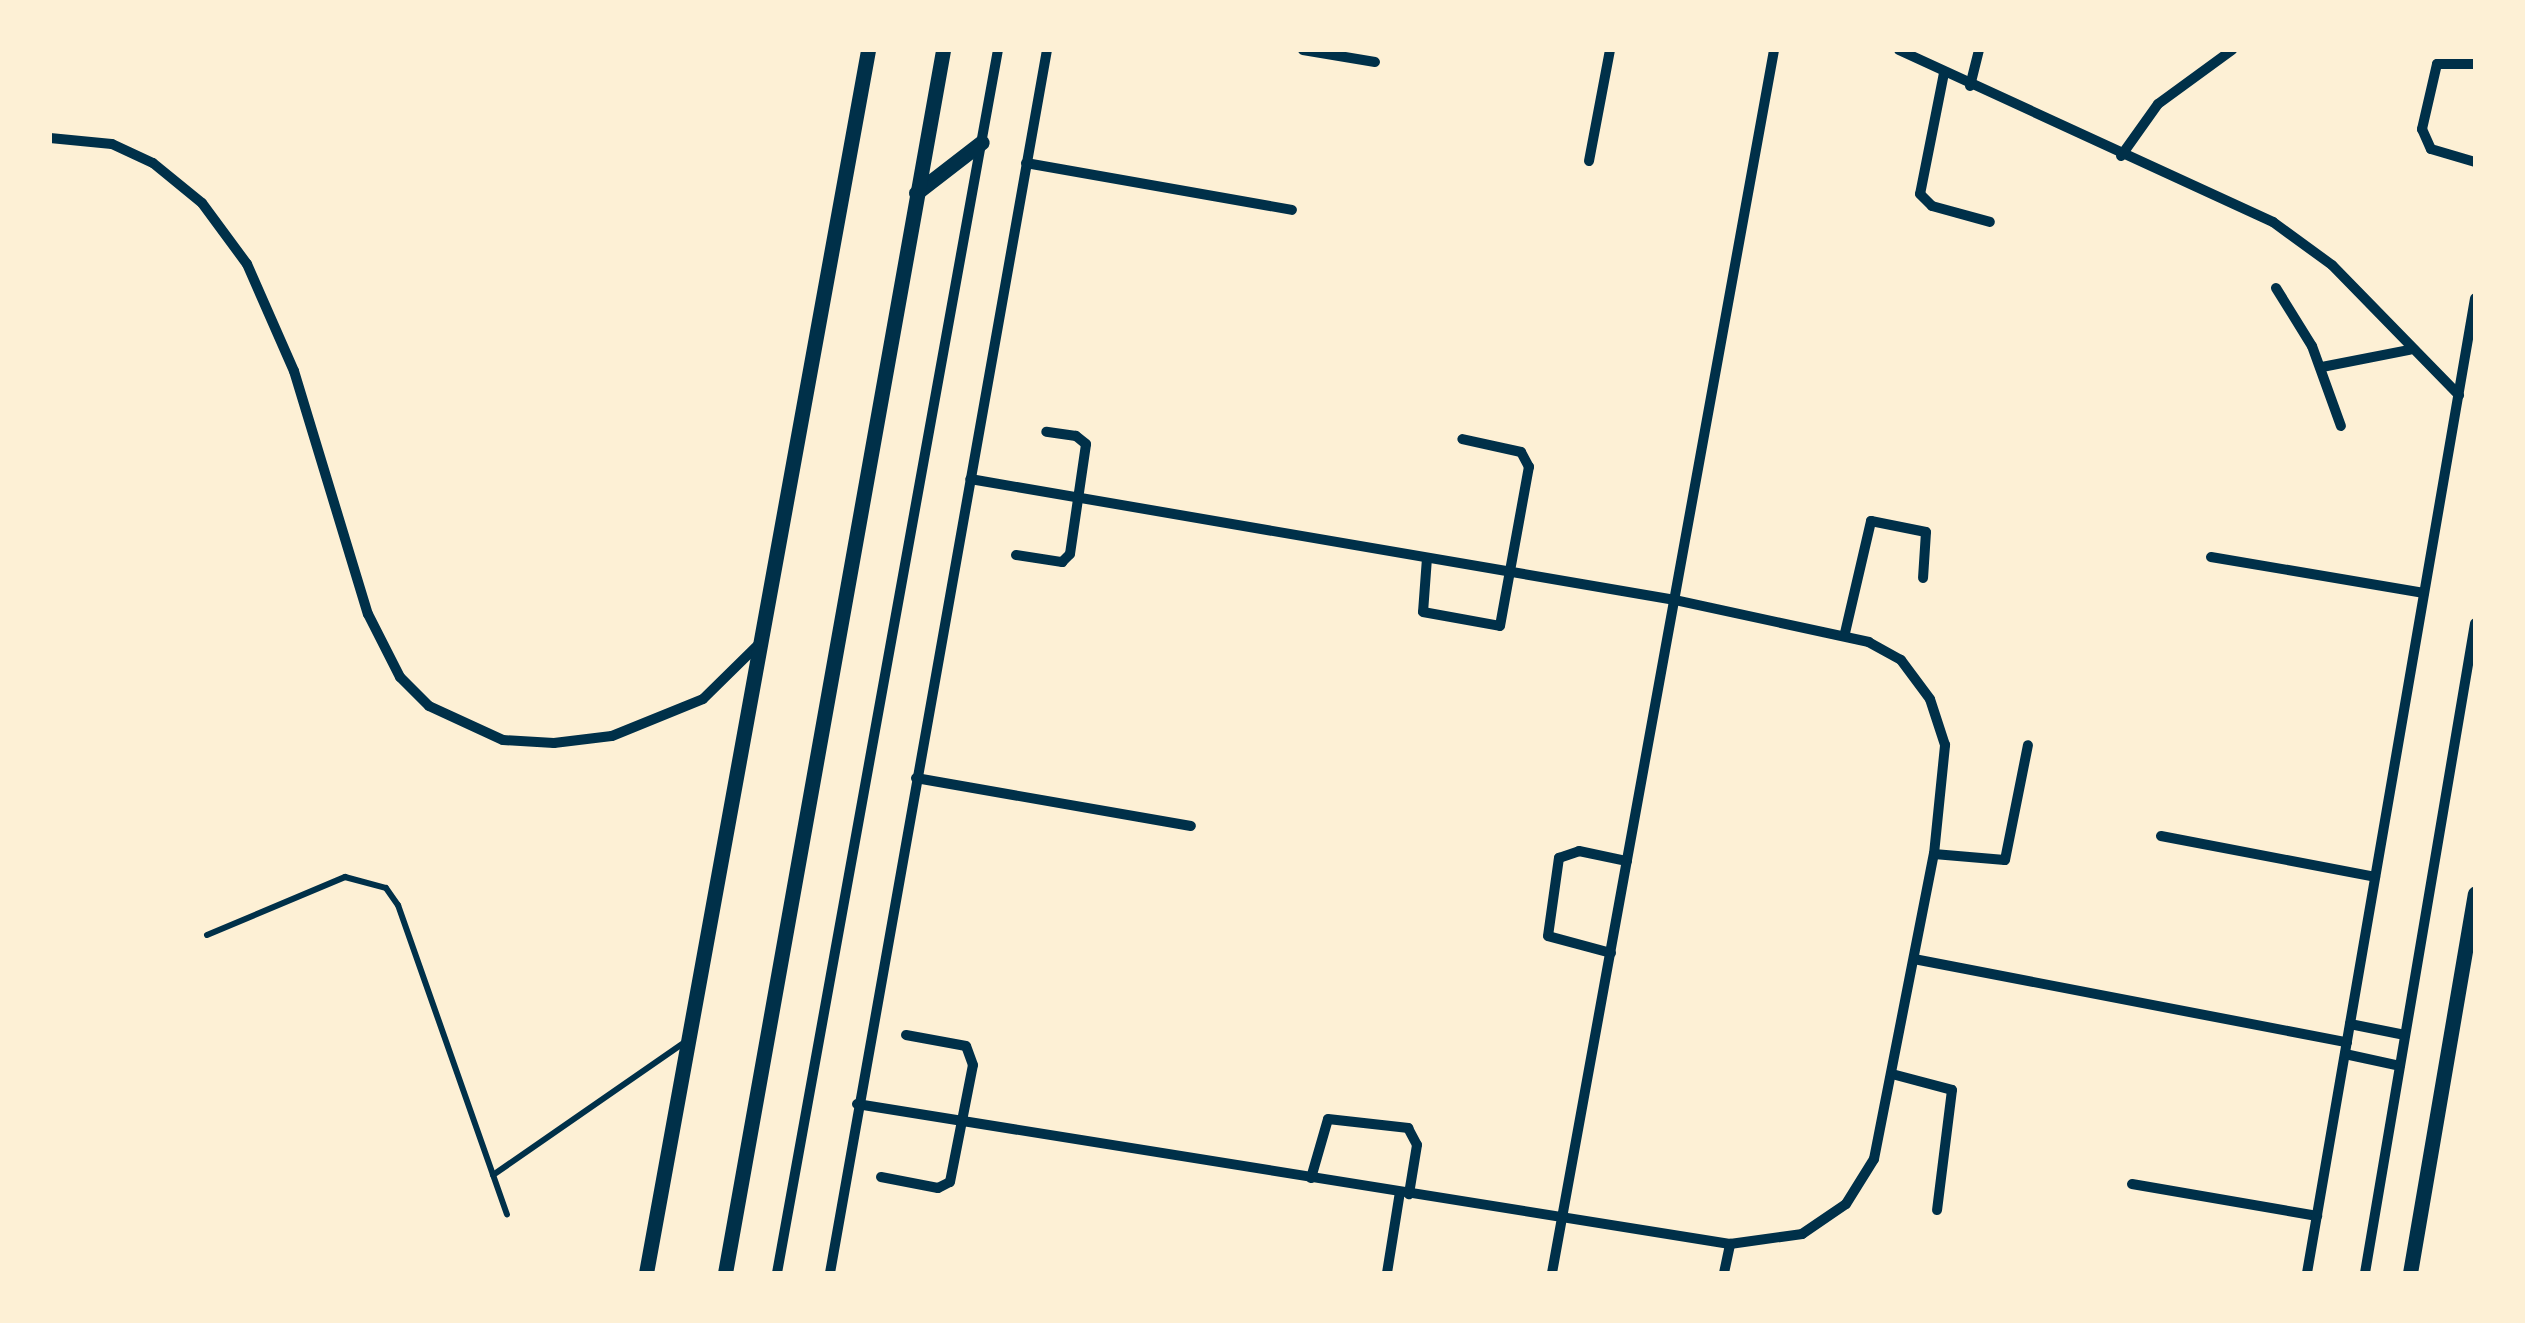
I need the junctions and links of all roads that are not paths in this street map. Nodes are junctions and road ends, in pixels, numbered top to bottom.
1 (868, 50) edge
2 (942, 50) edge
3 (998, 50) edge
4 (1047, 50) edge
5 (1303, 50) edge
6 (1610, 50) edge
7 (1774, 50) edge
8 (1899, 50) edge
9 (1979, 50) edge
10 (2232, 50) edge
11 (1375, 62) dead end
12 (2475, 64) edge
13 (1944, 73) junction
14 (1970, 86) junction
15 (50, 138) edge
16 (982, 142) junction
17 (2120, 156) junction
18 (1589, 161) dead end
19 (2475, 162) edge
20 (1026, 163) junction
21 (916, 193) junction
22 (1292, 210) dead end
23 (1990, 222) dead end
24 (2276, 288) dead end
25 (2475, 298) edge
26 (2409, 350) junction
27 (2322, 367) junction
28 (2458, 395) junction
29 (2342, 426) dead end
30 (1046, 432) dead end
31 (1462, 439) dead end
32 (970, 478) junction
33 (1079, 498) junction
34 (1016, 555) dead end
35 (2211, 557) dead end
36 (1428, 558) junction
37 (1514, 573) junction
38 (1923, 578) dead end
39 (2424, 593) junction
40 (1674, 600) junction
41 (2475, 623) edge
42 (1845, 634) junction
43 (759, 644) junction
44 (2028, 745) dead end
45 (916, 778) junction
46 (1192, 826) dead end
47 (2160, 836) dead end
48 (1934, 854) junction
49 (1627, 860) junction
50 (2375, 876) junction
51 (2475, 894) edge
52 (207, 935) dead end
53 (1611, 953) junction
54 (1914, 959) junction
55 (2350, 1024) junction
56 (906, 1035) dead end
57 (2405, 1035) junction
58 (686, 1042) junction
59 (2346, 1048) junction
60 (2400, 1066) junction
61 (1892, 1074) junction
62 (857, 1104) junction
63 (963, 1121) junction
64 (493, 1175) junction
65 (881, 1177) dead end
66 (1311, 1178) junction
67 (2132, 1184) dead end
68 (1404, 1193) junction
69 (1937, 1210) dead end
70 (507, 1214) dead end
71 (2317, 1216) junction
72 (1562, 1219) junction
73 (1730, 1244) junction
74 (646, 1273) edge
75 (725, 1273) edge
76 (777, 1273) edge
77 (830, 1273) edge
78 (1387, 1273) edge
79 (1552, 1273) edge
80 (1724, 1273) edge
81 (2307, 1273) edge
82 (2364, 1273) edge
83 (2410, 1273) edge

1 - 43 street
2 - 21 street
3 - 16 street
4 - 20 street
5 - 11 street
6 - 18 street
7 - 40 street
8 - 13 street
9 - 14 street
10 - 17 street
12 - 19 street
13 - 14 street
13 - 23 street
14 - 17 street
15 - 43 street
16 - 21 street
16 - 76 street
17 - 26 street
20 - 22 street
20 - 32 street
21 - 75 street
24 - 27 street
25 - 28 street
26 - 27 street
26 - 28 street
27 - 29 street
28 - 39 street
30 - 33 street
31 - 37 street
32 - 33 street
32 - 45 street
33 - 34 street
33 - 36 street
35 - 39 street
36 - 37 street
36 - 37 street
37 - 40 street
38 - 42 street
39 - 50 street
40 - 42 street
40 - 49 street
41 - 57 street
42 - 48 street
43 - 58 street
44 - 48 street
45 - 46 street
45 - 62 street
47 - 50 street
48 - 54 street
49 - 53 street
49 - 53 street
50 - 55 street
51 - 83 street
52 - 64 lane
53 - 72 street
54 - 59 street
54 - 61 street
55 - 57 street
55 - 59 street
56 - 63 street
57 - 60 street
58 - 64 lane
58 - 74 street
59 - 60 street
59 - 71 street
60 - 82 street
61 - 69 street
61 - 73 street
62 - 63 street
62 - 77 street
63 - 65 street
63 - 66 street
64 - 70 lane
66 - 68 street
66 - 68 street
67 - 71 street
68 - 72 street
68 - 78 street
71 - 81 street
72 - 73 street
72 - 79 street
73 - 80 street

